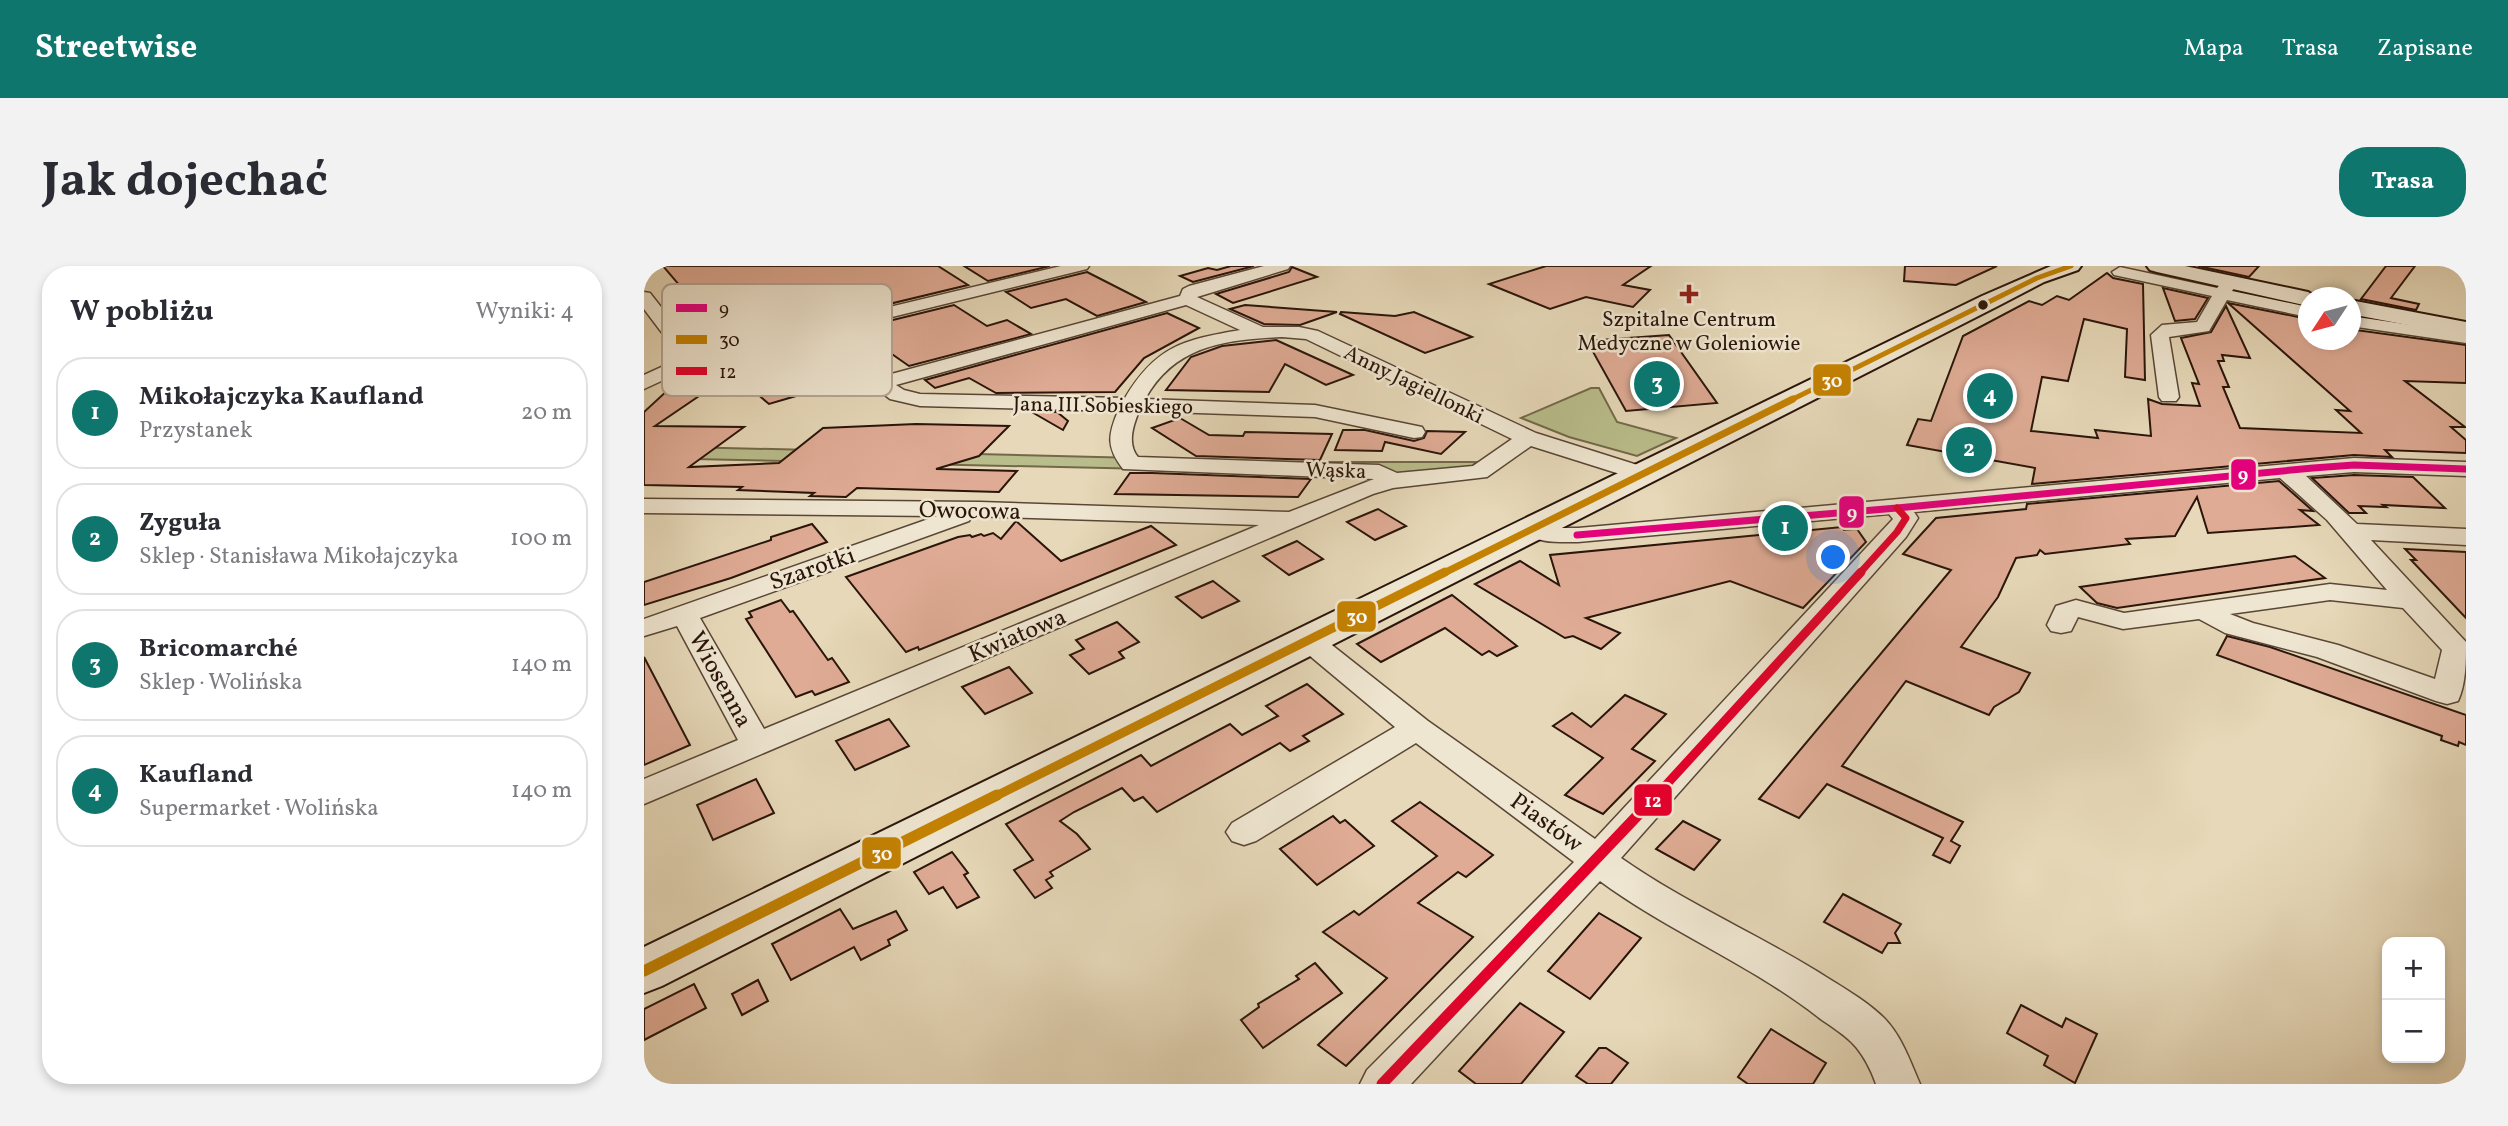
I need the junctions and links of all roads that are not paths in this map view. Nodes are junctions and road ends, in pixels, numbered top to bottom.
1 (1081, 266) edge
2 (1282, 266) edge
3 (2157, 266) edge
4 (2128, 269) edge
5 (2054, 270) edge
6 (2220, 285) junction
7 (644, 297) edge
8 (2298, 297) edge
9 (1188, 299) junction
10 (2298, 309) edge
11 (2361, 309) edge
12 (892, 312) edge
13 (662, 321) edge
14 (2361, 323) edge
15 (2466, 329) edge
16 (1260, 332) junction
17 (2466, 338) edge
18 (662, 373) edge
19 (892, 380) edge
20 (644, 383) edge
21 (892, 391) edge
22 (2169, 397) dead end
23 (1130, 405) junction
24 (1414, 432) dead end
25 (1528, 438) junction
26 (2466, 469) edge
27 (2285, 471) junction
28 (1643, 474) junction
29 (1391, 481) junction
30 (644, 506) edge
31 (1897, 508) junction
32 (981, 509) junction
33 (1296, 518) junction
34 (1534, 529) junction
35 (2347, 531) junction
36 (2466, 537) edge
37 (2411, 601) junction
38 (2206, 611) junction
39 (684, 614) junction
40 (2061, 625) dead end
41 (644, 628) edge
42 (1308, 640) junction
43 (1417, 728) junction
44 (757, 744) junction
45 (644, 792) edge
46 (1244, 832) dead end
47 (1598, 860) junction
48 (644, 971) edge
49 (1382, 1084) edge
50 (1898, 1084) edge

1 - 12 street
2 - 9 street
3 - 6 street
4 - 6 street
5 - 28 street
6 - 8 street
6 - 10 street
6 - 22 street
7 - 13 street
9 - 16 street, Anny Jagiellonki
9 - 19 street
11 - 15 street
14 - 17 street
16 - 23 street
16 - 25 street, Anny Jagiellonki
18 - 20 street
21 - 23 street, Jana III Sobieskiego
23 - 24 street, Jana III Sobieskiego
23 - 29 street, Wąska
25 - 28 street, Anny Jagiellonki
25 - 29 street, Wąska
26 - 27 street
27 - 31 street
27 - 35 street
28 - 34 street
29 - 33 street, Kwiatowa
30 - 32 street, Owocowa
31 - 34 street
31 - 47 street
32 - 33 street, Owocowa
32 - 39 street, Szarotki
33 - 44 street, Kwiatowa
34 - 42 street
35 - 36 street
35 - 37 street
37 - 38 street
37 - 38 street
38 - 40 street
39 - 41 street, Szarotki
39 - 44 street, Wiosenna
42 - 43 street, Piastów
42 - 48 street
43 - 46 street
43 - 47 street, Piastów
44 - 45 street, Kwiatowa
47 - 49 street
47 - 50 street, Piastów

